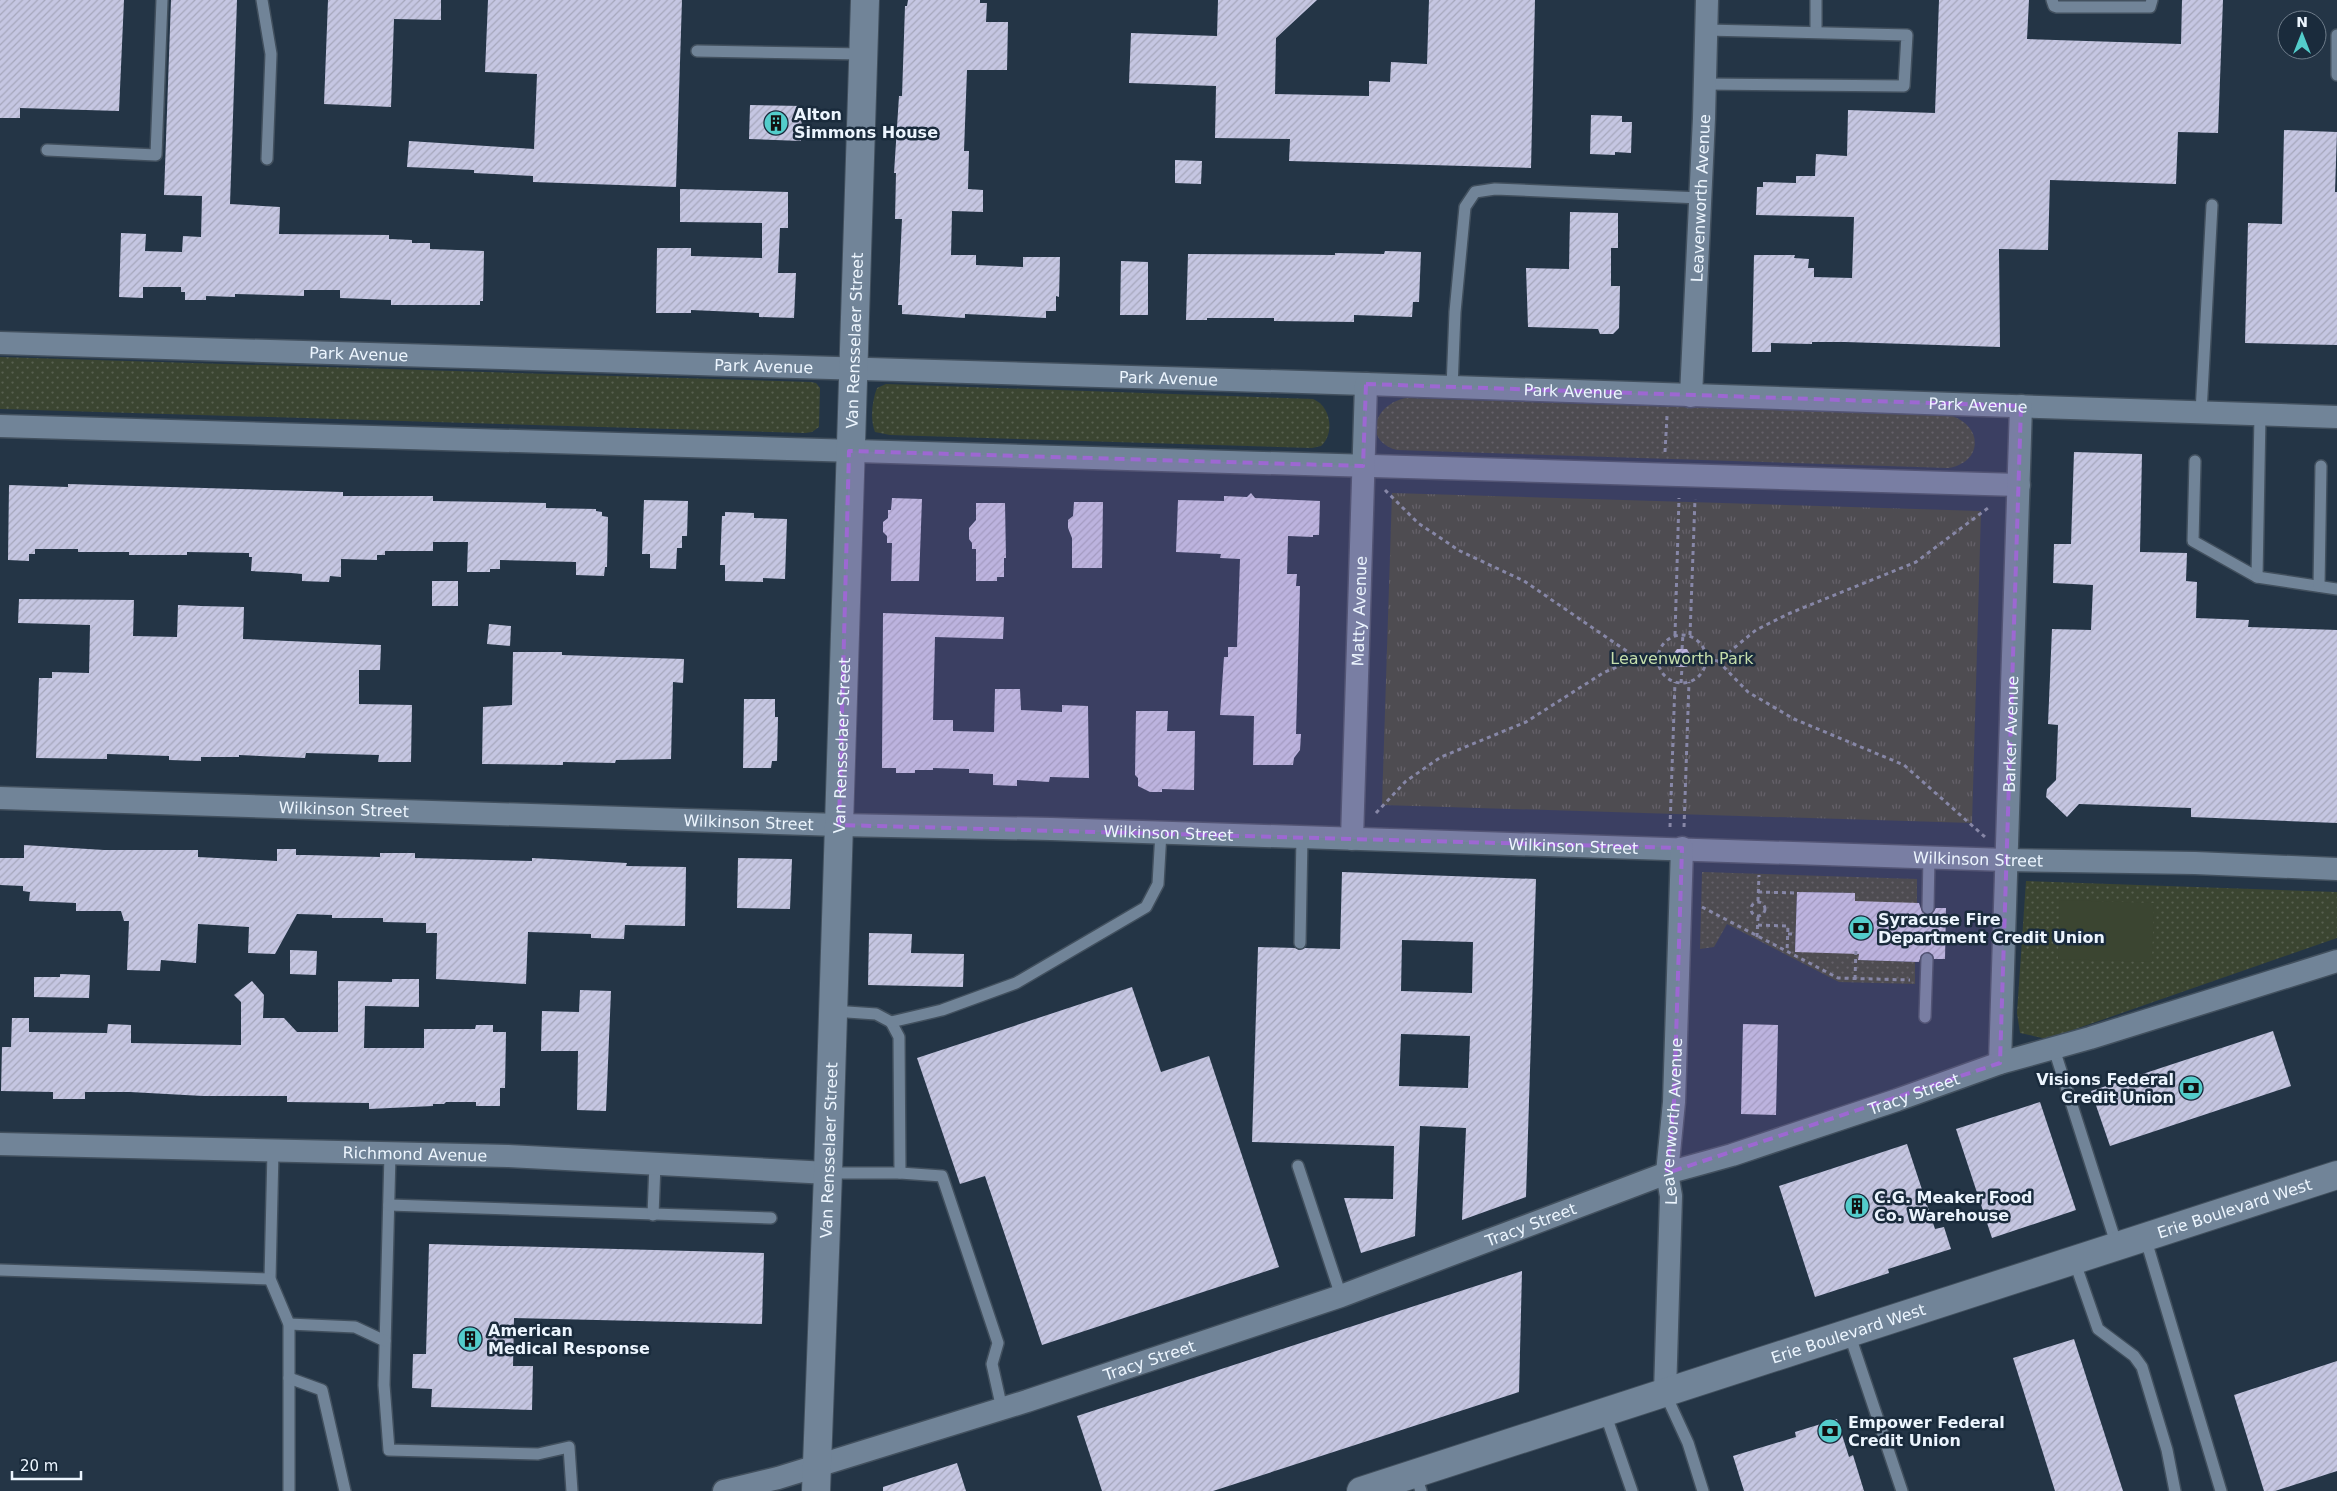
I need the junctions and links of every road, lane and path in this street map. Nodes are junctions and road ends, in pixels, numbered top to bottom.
1 (162, 0) edge
2 (262, 0) edge
3 (865, 0) edge
4 (1706, 0) edge
5 (1816, 0) edge
6 (2052, 0) edge
7 (2152, 0) edge
8 (1706, 30) junction
9 (1816, 32) junction
10 (2337, 34) edge
11 (697, 51) dead end
12 (863, 54) junction
13 (2337, 75) edge
14 (1704, 84) junction
15 (47, 150) dead end
16 (267, 158) dead end
17 (1700, 198) junction
18 (2212, 205) dead end
19 (0, 343) edge
20 (852, 370) junction
21 (1366, 384) junction
22 (1452, 388) junction
23 (1668, 395) junction
24 (1691, 396) junction
25 (2021, 406) junction
26 (2201, 413) junction
27 (2260, 415) junction
28 (2337, 417) edge
29 (0, 426) edge
30 (850, 451) junction
31 (2195, 461) dead end
32 (1363, 466) junction
33 (2321, 466) dead end
34 (1680, 475) junction
35 (2019, 485) junction
36 (2257, 576) junction
37 (2319, 586) junction
38 (2337, 589) edge
39 (1683, 634) junction
40 (1675, 635) junction
41 (1690, 635) junction
42 (1682, 649) dead end
43 (1637, 658) junction
44 (1658, 658) junction
45 (1707, 659) junction
46 (1718, 661) junction
47 (1682, 666) dead end
48 (1675, 682) junction
49 (1689, 682) junction
50 (1681, 683) junction
51 (0, 798) edge
52 (839, 825) junction
53 (1160, 832) junction
54 (1302, 837) junction
55 (1352, 839) junction
56 (1678, 848) junction
57 (1929, 857) junction
58 (2007, 860) junction
59 (2337, 869) edge
60 (1758, 892) dead end
61 (1797, 893) dead end
62 (1701, 906) dead end
63 (1928, 908) dead end
64 (1758, 916) junction
65 (1758, 925) junction
66 (1788, 934) junction
67 (1796, 934) dead end
68 (1757, 937) junction
69 (1300, 943) dead end
70 (1856, 948) dead end
71 (1787, 952) junction
72 (1927, 959) dead end
73 (2337, 961) edge
74 (1855, 978) junction
75 (1915, 980) dead end
76 (833, 1011) junction
77 (1925, 1017) dead end
78 (892, 1022) junction
79 (2054, 1049) junction
80 (2000, 1063) junction
81 (0, 1144) edge
82 (273, 1151) junction
83 (390, 1154) junction
84 (655, 1164) junction
85 (1298, 1166) dead end
86 (828, 1173) junction
87 (900, 1173) junction
88 (1667, 1173) junction
89 (2337, 1175) edge
90 (389, 1206) junction
91 (653, 1215) junction
92 (771, 1218) dead end
93 (2145, 1237) junction
94 (2117, 1246) junction
95 (2074, 1260) junction
96 (0, 1270) edge
97 (270, 1279) junction
98 (1341, 1296) junction
99 (289, 1324) junction
100 (1849, 1333) junction
101 (385, 1341) junction
102 (289, 1378) junction
103 (1665, 1393) junction
104 (1002, 1409) junction
105 (1604, 1412) junction
106 (816, 1478) edge
107 (1418, 1482) edge
108 (289, 1491) edge
109 (345, 1491) edge
110 (572, 1491) edge
111 (724, 1491) edge
112 (1361, 1491) edge
113 (1632, 1491) edge
114 (1703, 1491) edge
115 (1902, 1491) edge
116 (2175, 1491) edge
117 (2221, 1491) edge

1 - 15 lane
2 - 16 lane
3 - 12 street, Van Rensselaer Street
4 - 8 street, Leavenworth Avenue
5 - 9 lane
6 - 7 lane
8 - 9 lane
8 - 14 street, Leavenworth Avenue
9 - 14 lane
10 - 13 lane
11 - 12 lane
12 - 20 street, Van Rensselaer Street
14 - 17 street, Leavenworth Avenue
17 - 22 lane
17 - 24 street, Leavenworth Avenue
18 - 26 lane
19 - 20 street, Park Avenue
20 - 21 street, Park Avenue
20 - 30 street, Van Rensselaer Street
21 - 22 street, Park Avenue
21 - 32 street, Matty Avenue
22 - 23 street, Park Avenue
23 - 24 street, Park Avenue
23 - 34 path
24 - 25 street, Park Avenue
25 - 26 street, Park Avenue
25 - 35 street, Barker Avenue
26 - 27 street, Park Avenue
27 - 28 street, Park Avenue
27 - 36 lane
29 - 30 street
30 - 32 street
30 - 52 street, Van Rensselaer Street
31 - 36 lane
32 - 34 street
32 - 43 path
32 - 55 street, Matty Avenue
33 - 37 lane
34 - 35 street
34 - 40 path
34 - 41 path
35 - 46 path
35 - 58 street, Barker Avenue
36 - 37 lane
37 - 38 lane
39 - 40 path
39 - 41 path
39 - 42 path
40 - 44 path
41 - 45 path
43 - 44 path
43 - 55 path
44 - 48 path
45 - 46 path
45 - 49 path
46 - 58 path
47 - 50 path
48 - 50 path
48 - 56 path
49 - 50 path
49 - 56 path
51 - 52 street, Wilkinson Street
52 - 53 street, Wilkinson Street
52 - 76 street, Van Rensselaer Street
53 - 54 street, Wilkinson Street
53 - 78 lane
54 - 55 street, Wilkinson Street
54 - 69 lane
55 - 56 street, Wilkinson Street
56 - 57 street, Wilkinson Street
56 - 88 street, Leavenworth Avenue
57 - 58 street, Wilkinson Street
57 - 63 lane
58 - 59 street, Wilkinson Street
58 - 80 street, Barker Avenue
60 - 61 path
62 - 68 path
64 - 64 path
64 - 65 path
65 - 66 path
65 - 68 path
66 - 67 path
66 - 71 path
68 - 71 path
70 - 74 path
71 - 74 path
72 - 77 lane
73 - 79 street, Tracy Street
74 - 75 path
76 - 78 lane
76 - 86 street, Van Rensselaer Street
78 - 87 lane
79 - 80 street, Tracy Street
79 - 94 lane
80 - 88 street, Tracy Street
81 - 82 street, Richmond Avenue
82 - 83 street, Richmond Avenue
82 - 97 lane
83 - 84 street, Richmond Avenue
83 - 90 lane
84 - 86 street, Richmond Avenue
84 - 91 lane
85 - 98 lane
86 - 87 lane
86 - 106 street, Van Rensselaer Street
87 - 104 lane
88 - 98 street, Tracy Street
88 - 103 street, Leavenworth Avenue
89 - 93 street, Erie Boulevard West
90 - 91 lane
90 - 101 lane
91 - 92 lane
93 - 94 street, Erie Boulevard West
93 - 117 lane
94 - 95 street, Erie Boulevard West
95 - 100 street, Erie Boulevard West
95 - 116 lane
96 - 97 lane
97 - 99 lane
98 - 104 street, Tracy Street
99 - 101 lane
99 - 102 lane
100 - 103 street, Erie Boulevard West
100 - 115 lane
101 - 110 lane
102 - 108 lane
102 - 109 lane
103 - 105 street, Erie Boulevard West
103 - 114 lane
104 - 106 street, Tracy Street
105 - 107 street, Erie Boulevard West
105 - 113 lane
106 - 111 street, Tracy Street
107 - 112 street, Erie Boulevard West

